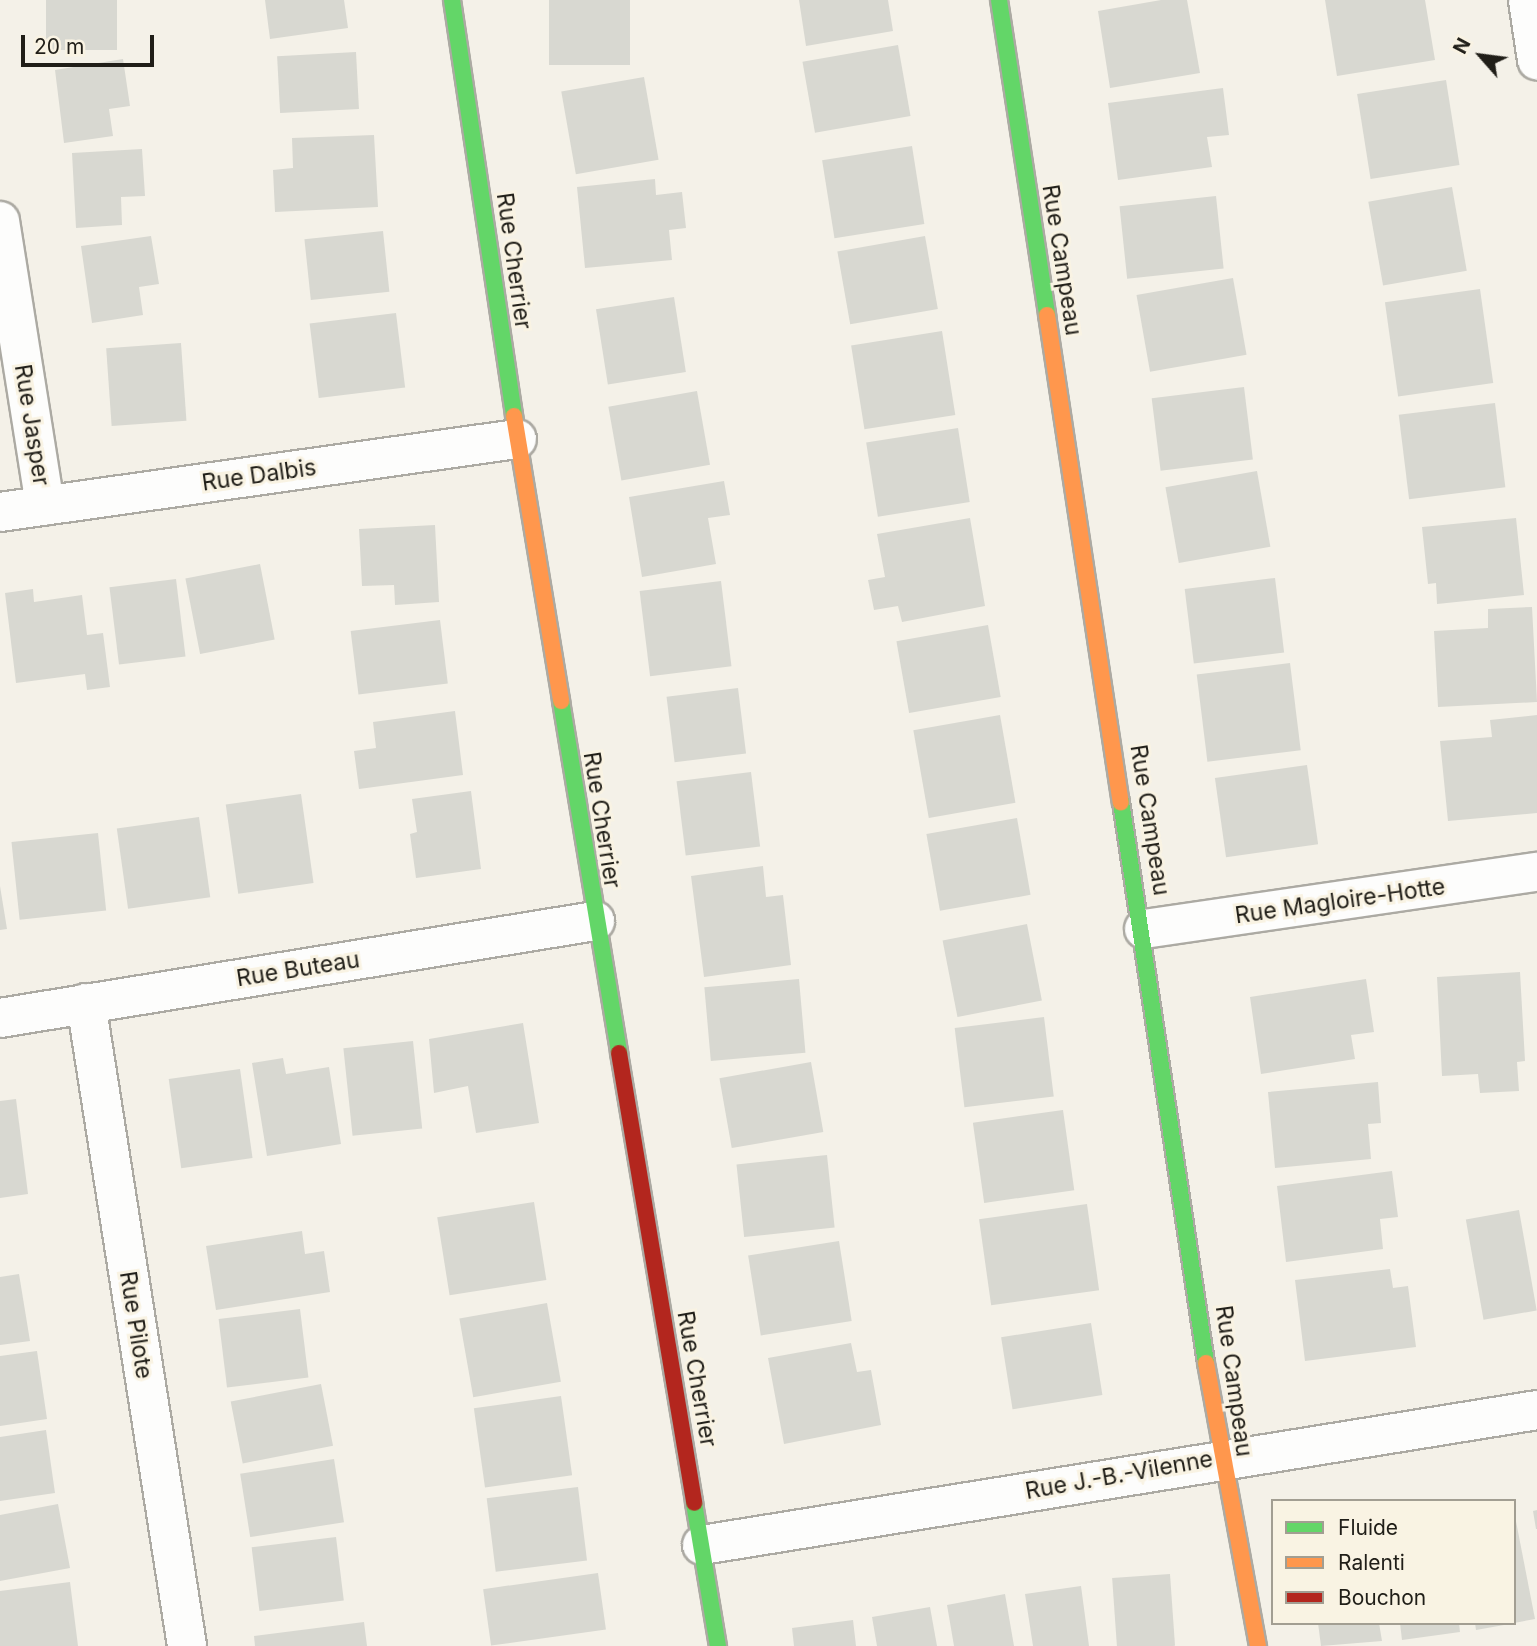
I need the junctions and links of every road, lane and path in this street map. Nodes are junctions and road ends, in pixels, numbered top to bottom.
1 (452, 0) edge
2 (999, 0) edge
3 (1528, 0) edge
4 (1537, 60) edge
5 (0, 221) edge
6 (517, 439) junction
7 (45, 505) junction
8 (0, 512) edge
9 (1537, 873) edge
10 (595, 921) junction
11 (1144, 929) junction
12 (86, 1003) junction
13 (0, 1018) edge
14 (1537, 1410) edge
15 (1222, 1458) junction
16 (702, 1545) junction
17 (187, 1646) edge
18 (718, 1646) edge
19 (1258, 1646) edge

1 - 6 street, Rue Cherrier
2 - 11 street, Rue Campeau
3 - 4 street
5 - 7 street, Rue Jasper
6 - 7 street, Rue Dalbis
6 - 10 street, Rue Cherrier
7 - 8 street, Rue Dalbis
9 - 11 street, Rue Magloire-Hotte
10 - 12 street, Rue Buteau
10 - 16 street, Rue Cherrier
11 - 15 street, Rue Campeau
12 - 13 street, Rue Buteau
12 - 17 street, Rue Pilote
14 - 15 street, Rue J.-B.-Vilenne
15 - 16 street, Rue J.-B.-Vilenne
15 - 19 street, Rue Campeau
16 - 18 street, Rue Cherrier

